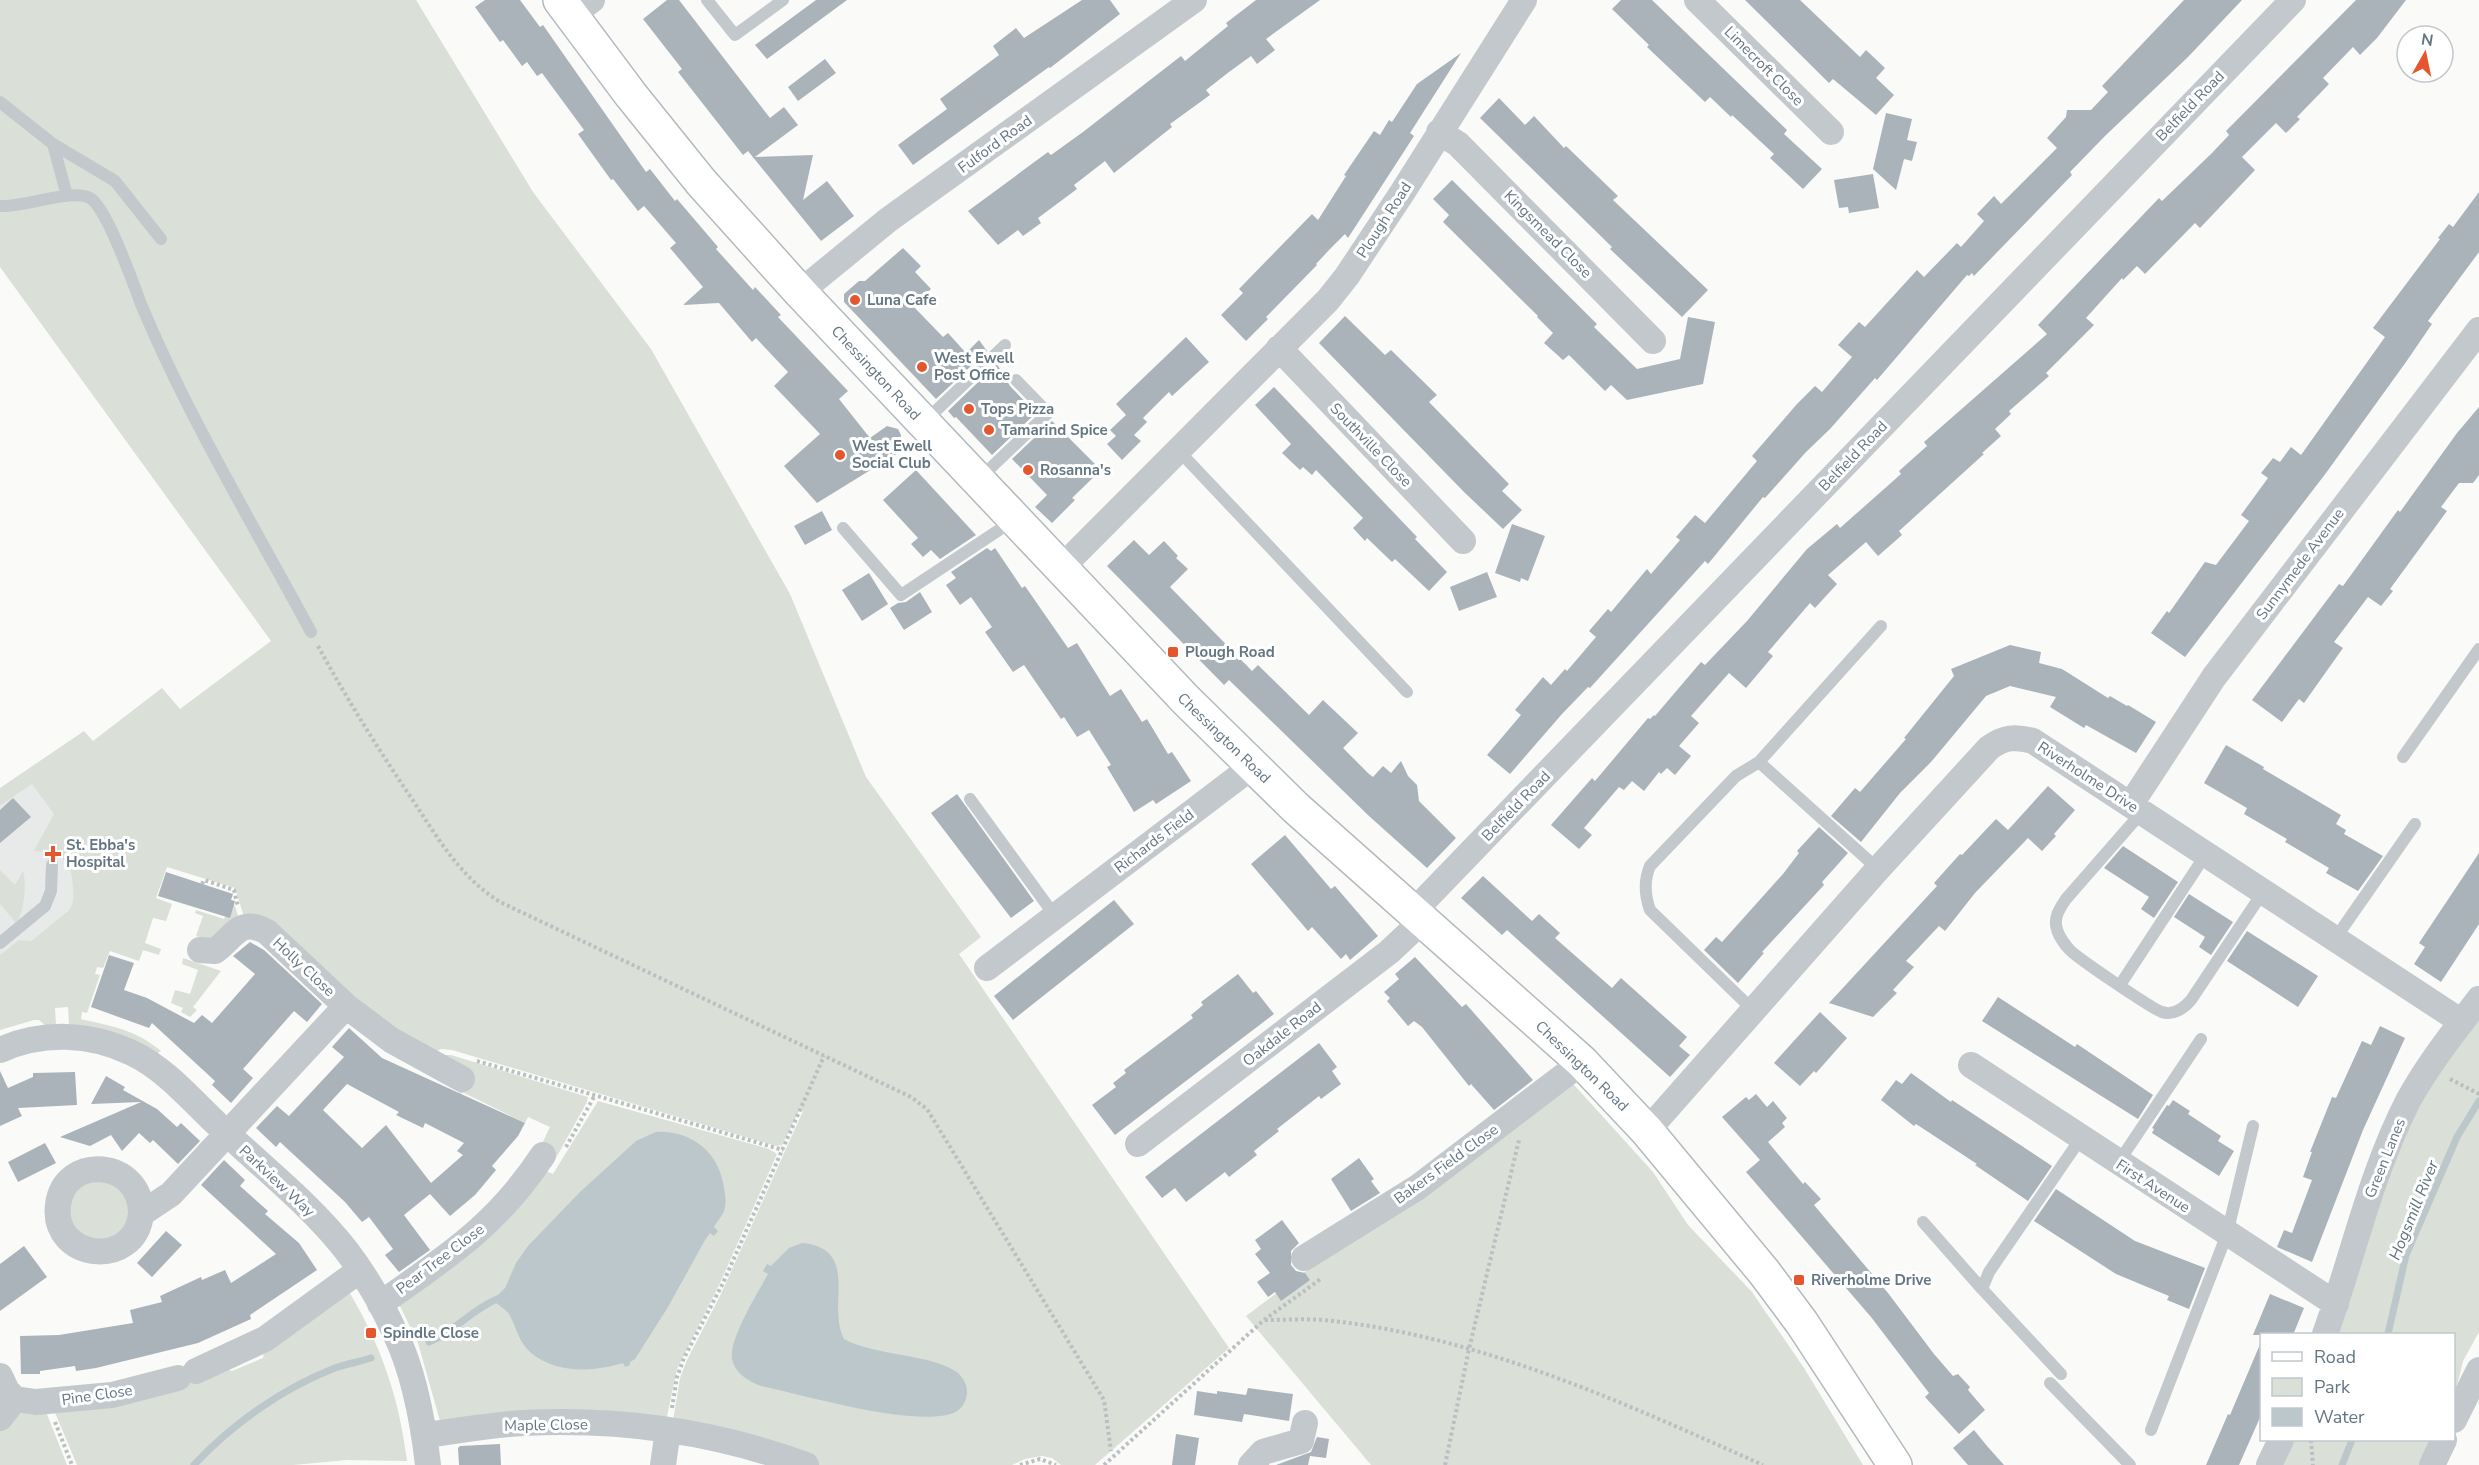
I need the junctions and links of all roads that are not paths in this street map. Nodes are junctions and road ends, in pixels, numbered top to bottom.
1 (707, 0) edge
2 (783, 0) edge
3 (1194, 0) edge
4 (1524, 0) edge
5 (1696, 0) edge
6 (2293, 0) edge
7 (574, 5) edge
8 (0, 102) edge
9 (1439, 132) junction
10 (1831, 132) dead end
11 (53, 144) junction
12 (67, 196) junction
13 (0, 206) edge
14 (161, 239) dead end
15 (800, 292) junction
16 (2479, 330) edge
17 (1653, 341) dead end
18 (1005, 345) dead end
19 (1279, 348) junction
20 (1016, 380) dead end
21 (923, 423) junction
22 (1178, 450) junction
23 (977, 481) junction
24 (1014, 520) junction
25 (843, 528) dead end
26 (1464, 541) dead end
27 (1060, 568) junction
28 (1881, 626) dead end
29 (311, 632) road end
30 (2479, 649) edge
31 (1407, 692) dead end
32 (2403, 757) dead end
33 (1759, 762) junction
34 (1253, 766) junction
35 (970, 799) dead end
36 (2137, 808) junction
37 (2415, 824) dead end
38 (2206, 854) junction
39 (52, 865) dead end
40 (1878, 868) junction
41 (2263, 892) junction
42 (1055, 916) junction
43 (1418, 917) junction
44 (2335, 939) junction
45 (0, 943) edge
46 (200, 950) dead end
47 (987, 968) dead end
48 (2120, 985) junction
49 (2479, 999) edge
50 (346, 1006) junction
51 (1753, 1010) junction
52 (2462, 1022) junction
53 (2201, 1040) dead end
54 (0, 1050) edge
55 (1582, 1062) junction
56 (1971, 1065) dead end
57 (468, 1069) road end
58 (2253, 1126) dead end
59 (1647, 1131) junction
60 (226, 1133) junction
61 (2081, 1138) junction
62 (1138, 1144) dead end
63 (541, 1160) road end
64 (2118, 1163) junction
65 (146, 1204) dead end
66 (1923, 1222) dead end
67 (2227, 1234) junction
68 (1304, 1258) dead end
69 (360, 1270) junction
70 (1982, 1289) junction
71 (380, 1304) junction
72 (2336, 1304) junction
73 (2326, 1333) edge
74 (2479, 1370) edge
75 (2061, 1374) dead end
76 (0, 1376) edge
77 (2050, 1383) dead end
78 (8, 1409) edge
79 (2455, 1418) edge
80 (1305, 1423) dead end
81 (669, 1430) junction
82 (2151, 1430) dead end
83 (424, 1435) junction
84 (2281, 1441) edge
85 (2444, 1441) edge
86 (428, 1465) edge
87 (663, 1465) edge
88 (806, 1465) edge
89 (1251, 1465) edge
90 (1894, 1465) edge
91 (2130, 1465) edge
92 (2269, 1465) edge
93 (2432, 1465) edge

1 - 2 lane
3 - 15 street, Fulford Road
4 - 9 street, Plough Road
5 - 10 street, Limecroft Close
6 - 43 street, Belfield Road
7 - 15 main road, Chessington Road
8 - 11 lane
9 - 17 street, Kingsmead Close
9 - 19 street, Plough Road
11 - 12 lane
11 - 14 lane
12 - 13 lane
12 - 29 lane
15 - 21 main road, Chessington Road
16 - 36 street, Sunnymede Avenue
18 - 21 lane
19 - 22 street, Plough Road
19 - 26 street, Southville Close
20 - 23 lane
21 - 23 main road, Chessington Road
22 - 27 street, Plough Road
22 - 31 lane
23 - 24 main road, Chessington Road
24 - 25 lane
24 - 27 main road, Chessington Road
27 - 34 main road, Chessington Road
28 - 33 lane
30 - 32 lane
33 - 40 lane
33 - 51 lane
34 - 42 street, Richards Field
34 - 43 main road, Chessington Road
35 - 42 lane
36 - 38 street, Riverholme Drive
36 - 40 street, Riverholme Drive
36 - 48 lane
37 - 44 lane
38 - 41 street, Riverholme Drive
38 - 48 lane
39 - 45 lane
40 - 51 street, Riverholme Drive
41 - 44 street, Riverholme Drive
41 - 48 lane
42 - 47 street, Richards Field
43 - 55 main road, Chessington Road
43 - 62 street, Oakdale Road
44 - 52 street, Riverholme Drive
46 - 50 street, Holly Close
49 - 52 street, Green Lanes
50 - 57 street, Holly Close
50 - 60 street, Holly Close
51 - 59 street, Riverholme Drive
52 - 72 street, Green Lanes
53 - 64 lane
54 - 60 street, Parkview Way
55 - 59 main road, Chessington Road
55 - 68 street, Bakers Field Close
56 - 61 street, First Avenue
58 - 67 lane
59 - 90 main road, Chessington Road
60 - 65 street, Holly Close
60 - 69 street, Parkview Way
61 - 64 street, First Avenue
61 - 70 lane
63 - 71 street, Pear Tree Close
64 - 67 street, First Avenue
66 - 70 lane
67 - 72 street, First Avenue
67 - 82 lane
69 - 71 street, Parkview Way
69 - 78 street, Pine Close
70 - 75 lane
71 - 83 street, Parkview Way
72 - 73 street, Green Lanes
74 - 79 street
76 - 78 street, Pine Close
77 - 91 lane
80 - 89 street
81 - 83 street, Maple Close
81 - 87 street
81 - 88 street, Maple Close
83 - 86 street, Parkview Way
84 - 92 street
85 - 93 street

